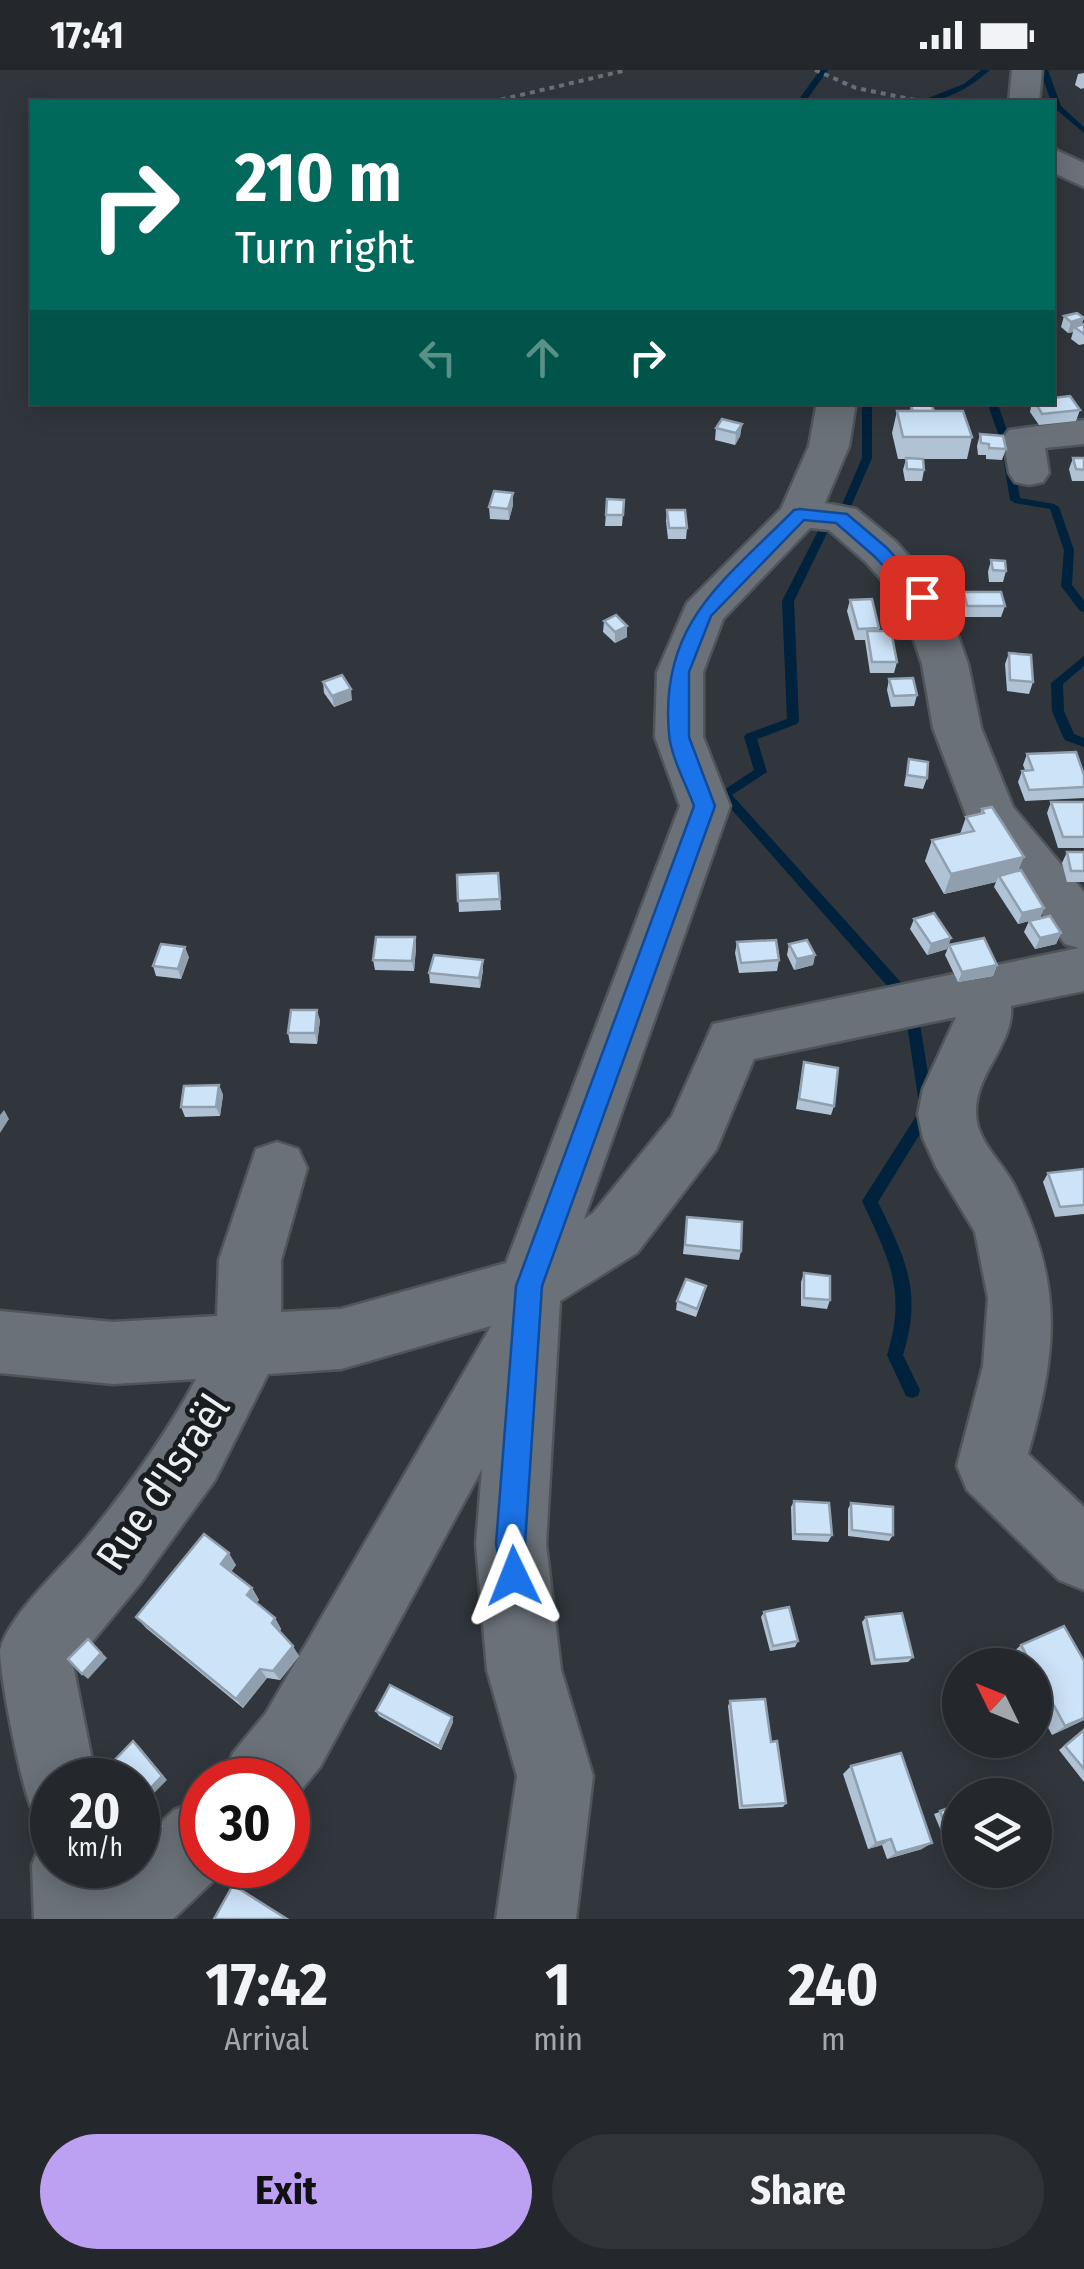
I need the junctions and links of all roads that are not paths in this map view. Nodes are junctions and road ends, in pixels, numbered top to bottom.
1 (1027, 70) edge
2 (1024, 100) edge
3 (1055, 160) edge
4 (1084, 177) edge
5 (836, 405) edge
6 (1084, 432) edge
7 (1029, 473) dead end
8 (800, 514) junction
9 (1084, 929) edge
10 (1084, 968) edge
11 (982, 992) junction
12 (276, 1168) dead end
13 (527, 1306) junction
14 (0, 1342) edge
15 (249, 1345) junction
16 (1084, 1555) edge
17 (54, 1758) edge
18 (277, 1758) edge
19 (180, 1858) edge
20 (72, 1888) edge
21 (74, 1919) edge
22 (114, 1919) edge
23 (536, 1919) edge

1 - 2 street
3 - 4 street
5 - 8 street
6 - 7 street
8 - 9 street
8 - 13 street
10 - 11 street
11 - 13 street
11 - 16 street
12 - 15 street, Rue d'Israël
13 - 15 street
13 - 18 street
13 - 23 street
14 - 15 street
15 - 17 street, Rue d'Israël
19 - 22 street
20 - 21 street

